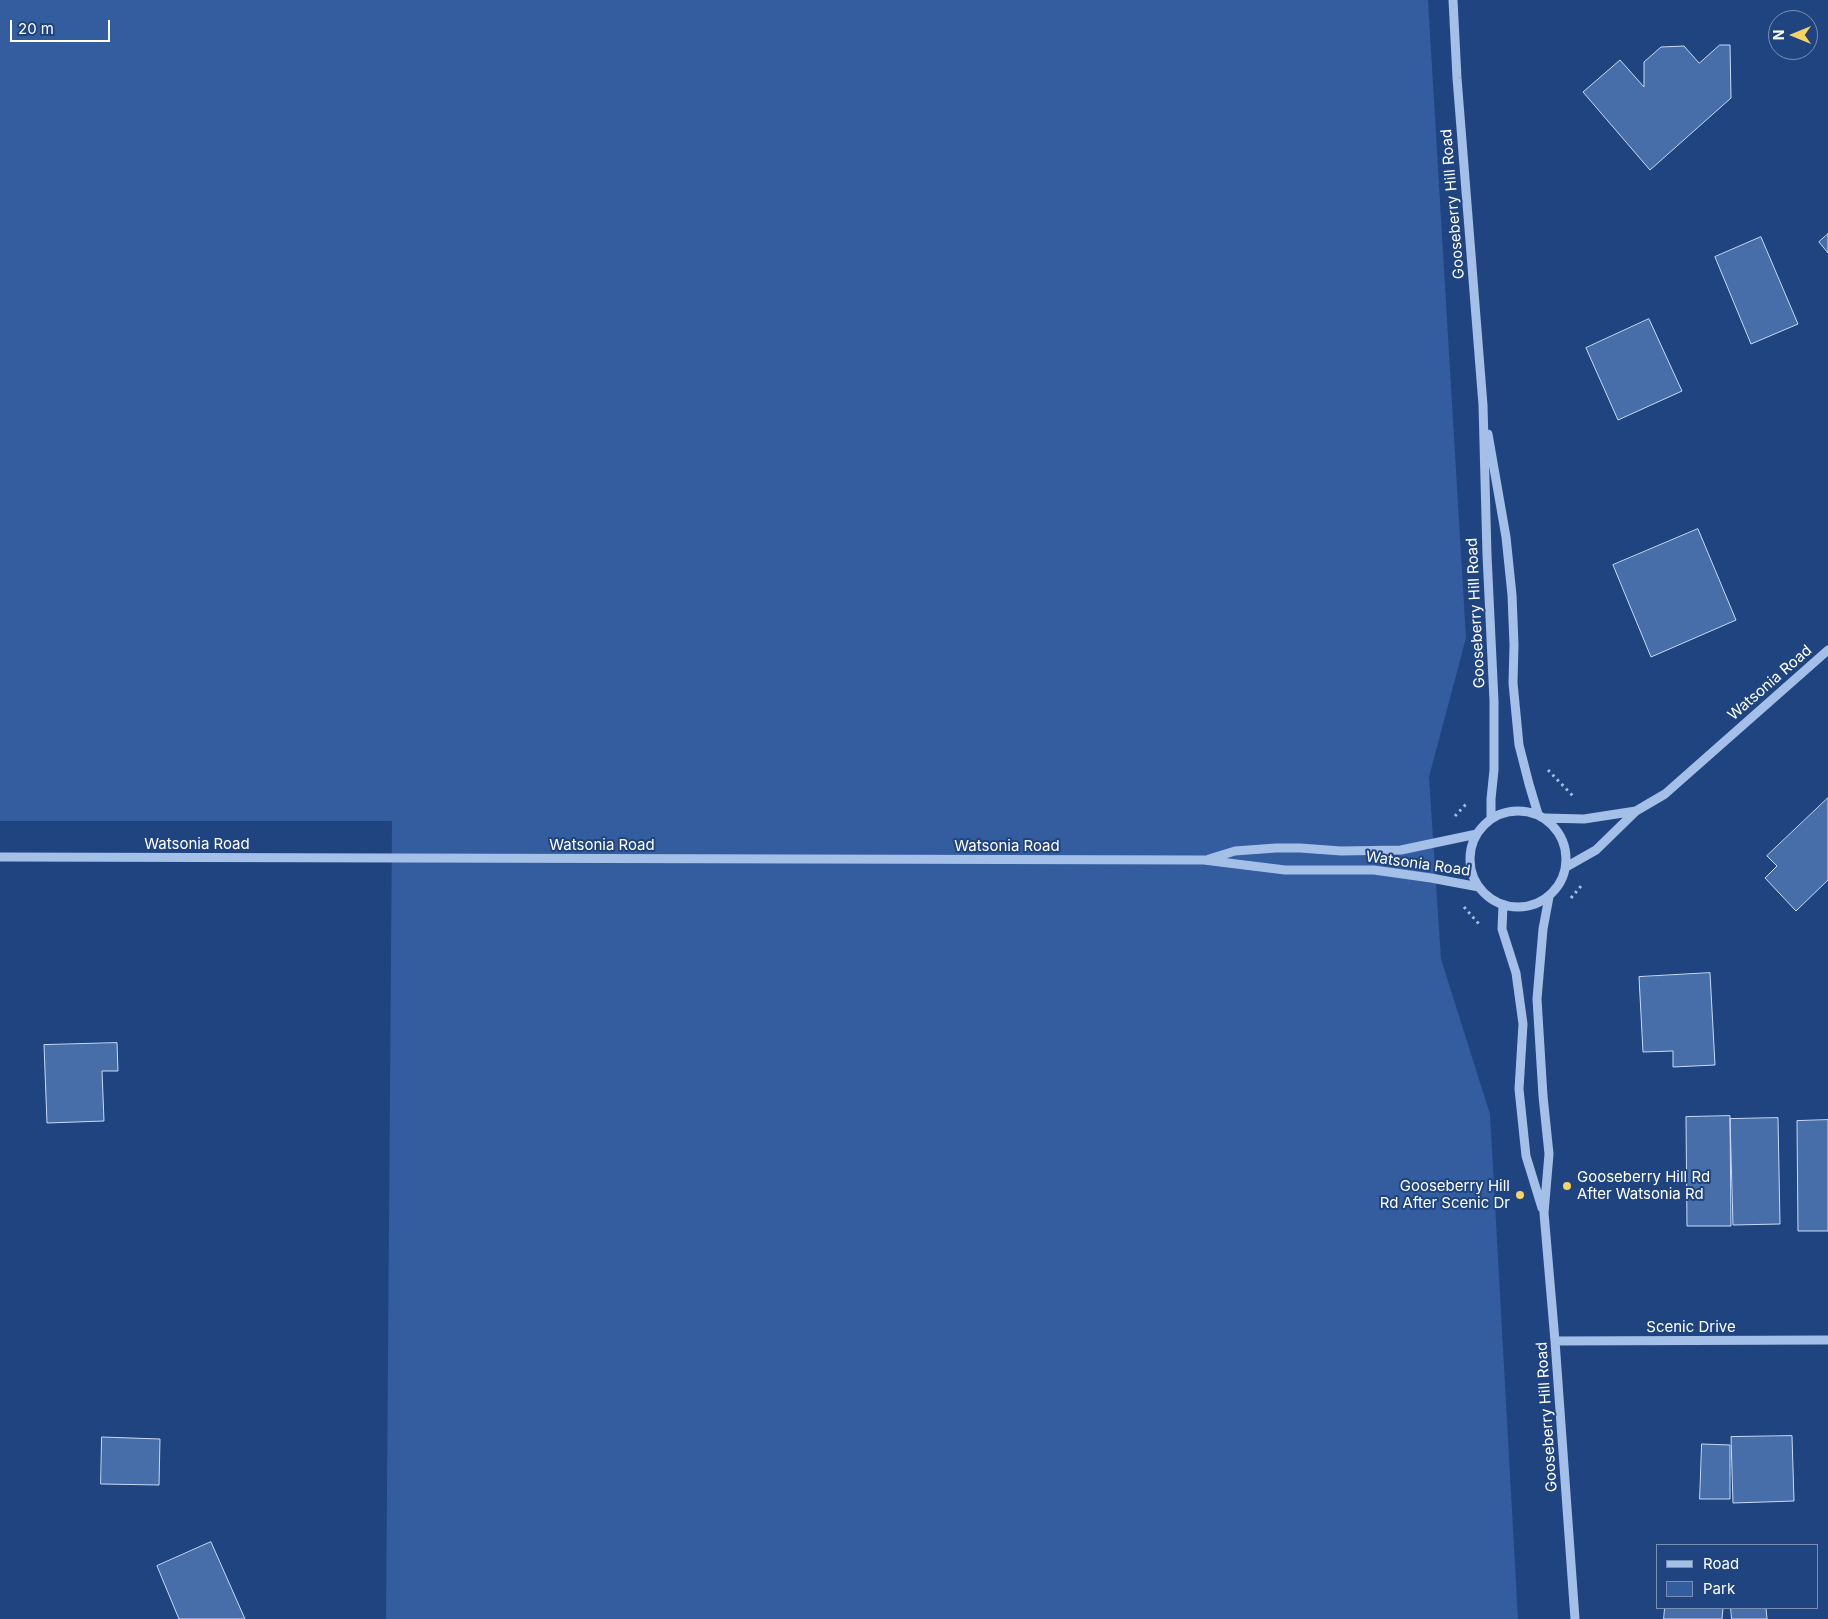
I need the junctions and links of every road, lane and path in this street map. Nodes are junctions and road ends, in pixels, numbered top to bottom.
1 (1453, 0) edge
2 (1483, 405) junction
3 (1828, 650) edge
4 (1546, 768) dead end
5 (1473, 796) dead end
6 (1579, 802) dead end
7 (1636, 811) junction
8 (1542, 816) junction
9 (1452, 819) dead end
10 (1490, 819) junction
11 (1477, 834) junction
12 (0, 857) edge
13 (1204, 860) junction
14 (1566, 867) junction
15 (1584, 882) dead end
16 (1479, 887) junction
17 (1549, 896) junction
18 (1570, 900) dead end
19 (1503, 905) junction
20 (1544, 1213) junction
21 (1828, 1340) edge
22 (1555, 1341) junction
23 (1575, 1619) edge

1 - 2 street, Gooseberry Hill Road
2 - 8 street, Gooseberry Hill Road
2 - 10 street, Gooseberry Hill Road
3 - 7 street, Watsonia Road
4 - 6 path
5 - 9 path
7 - 8 street, Watsonia Road
7 - 14 street, Watsonia Road
8 - 10 street
8 - 14 street
10 - 11 street
11 - 13 street, Watsonia Road
11 - 16 street
12 - 13 street, Watsonia Road
13 - 16 street, Watsonia Road
14 - 17 street
15 - 18 path
16 - 19 street
17 - 19 street
17 - 20 street, Gooseberry Hill Road
19 - 20 street, Gooseberry Hill Road
20 - 22 street, Gooseberry Hill Road
21 - 22 street, Scenic Drive
22 - 23 street, Gooseberry Hill Road

